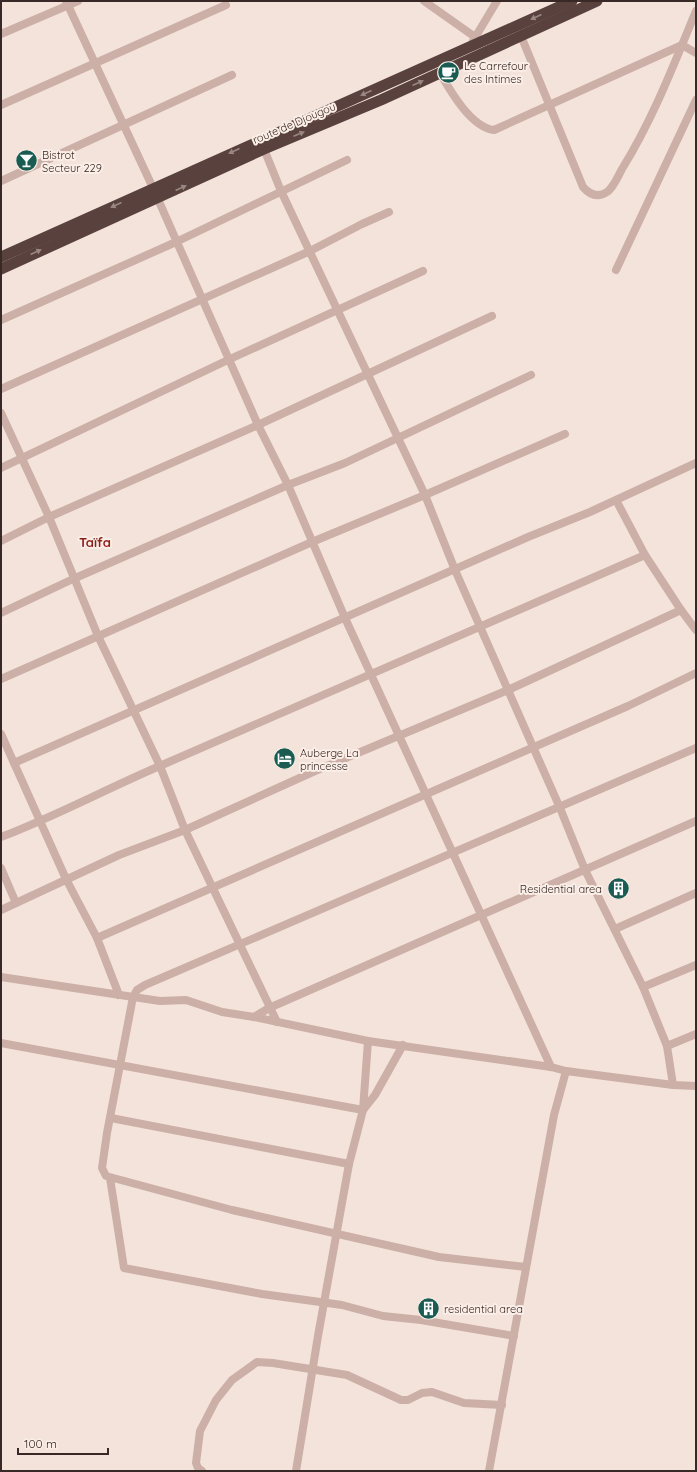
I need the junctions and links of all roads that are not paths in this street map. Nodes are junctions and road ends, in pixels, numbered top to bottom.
1 (78, 1) edge
2 (424, 1) edge
3 (496, 1) edge
4 (572, 1) edge
5 (597, 1) edge
6 (67, 3) edge
7 (226, 5) dead end
8 (696, 11) edge
9 (555, 15) junction
10 (1, 34) edge
11 (521, 36) junction
12 (472, 42) junction
13 (682, 45) junction
14 (696, 52) edge
15 (95, 62) junction
16 (440, 73) junction
17 (232, 75) dead end
18 (696, 100) edge
19 (549, 104) junction
20 (1, 105) edge
21 (124, 124) junction
22 (264, 149) junction
23 (347, 160) dead end
24 (1, 181) edge
25 (153, 188) junction
26 (282, 191) junction
27 (158, 199) junction
28 (389, 212) dead end
29 (176, 242) junction
30 (310, 251) junction
31 (1, 257) edge
32 (1, 269) edge
33 (616, 270) dead end
34 (423, 271) dead end
35 (202, 300) junction
36 (337, 311) junction
37 (492, 316) dead end
38 (1, 320) edge
39 (230, 359) junction
40 (366, 373) junction
41 (531, 375) dead end
42 (1, 389) edge
43 (1, 413) edge
44 (258, 425) junction
45 (565, 434) dead end
46 (398, 437) junction
47 (23, 458) junction
48 (696, 463) edge
49 (1, 468) edge
50 (288, 485) junction
51 (425, 495) junction
52 (616, 500) junction
53 (49, 517) junction
54 (1, 541) edge
55 (312, 542) junction
56 (645, 555) junction
57 (455, 570) junction
58 (73, 579) junction
59 (682, 610) junction
60 (1, 613) edge
61 (345, 618) junction
62 (480, 628) junction
63 (696, 630) edge
64 (98, 636) junction
65 (696, 673) edge
66 (373, 676) junction
67 (1, 679) edge
68 (508, 690) junction
69 (133, 712) junction
70 (1, 734) edge
71 (399, 735) junction
72 (534, 748) junction
73 (696, 748) edge
74 (14, 763) junction
75 (160, 766) junction
76 (427, 794) junction
77 (560, 808) junction
78 (696, 821) edge
79 (40, 822) junction
80 (186, 830) junction
81 (1, 837) edge
82 (454, 853) junction
83 (1, 868) edge
84 (585, 870) junction
85 (66, 879) junction
86 (213, 887) junction
87 (696, 893) edge
88 (16, 903) junction
89 (1, 910) edge
90 (481, 917) junction
91 (615, 928) junction
92 (97, 938) junction
93 (240, 944) junction
94 (696, 965) edge
95 (1, 977) edge
96 (643, 987) junction
97 (118, 994) junction
98 (133, 997) junction
99 (269, 1008) junction
100 (254, 1017) junction
101 (277, 1022) junction
102 (696, 1034) edge
103 (368, 1041) junction
104 (1, 1043) edge
105 (403, 1045) junction
106 (667, 1046) junction
107 (121, 1066) junction
108 (551, 1067) junction
109 (566, 1071) junction
110 (673, 1085) junction
111 (696, 1086) edge
112 (363, 1110) junction
113 (111, 1118) junction
114 (348, 1164) junction
115 (110, 1178) junction
116 (337, 1233) junction
117 (526, 1267) junction
118 (325, 1303) junction
119 (514, 1336) junction
120 (312, 1368) junction
121 (502, 1405) junction
122 (202, 1471) edge
123 (296, 1471) edge
124 (489, 1471) edge

1 - 6 street
2 - 12 street
3 - 12 street
4 - 9 highway, route de Djougou
5 - 9 highway, route de Djougou
6 - 10 street
6 - 15 street
7 - 15 street
8 - 13 street
9 - 11 highway, route de Djougou
9 -> 12 highway, route de Djougou
11 - 16 highway, route de Djougou
11 - 19 street
12 -> 25 highway, route de Djougou
13 - 14 street
13 - 19 street
13 - 19 street
15 - 20 street
15 - 21 street
16 - 19 street
22 -> 16 highway, route de Djougou
17 - 21 street
18 - 33 street
21 - 24 street
21 - 25 street
22 - 26 street
27 -> 22 highway, route de Djougou
23 - 26 street
25 - 27 street
25 -> 31 highway, route de Djougou
26 - 29 street
26 - 30 street
27 - 29 street
32 -> 27 highway, route de Djougou
28 - 30 street
29 - 35 street
29 - 38 street
30 - 35 street
30 - 36 street
34 - 36 street
35 - 39 street
35 - 42 street
36 - 39 street
36 - 40 street
37 - 40 street
39 - 44 street
39 - 47 street
40 - 44 street
40 - 46 street
41 - 46 street
43 - 47 street
44 - 50 street
44 - 53 street
45 - 51 street
46 - 50 street
46 - 51 street
47 - 49 street
47 - 53 street
48 - 52 street
50 - 55 street
50 - 58 street
51 - 55 street
51 - 57 street
52 - 56 street
52 - 57 street
53 - 54 street
53 - 58 street
55 - 61 street
55 - 64 street
56 - 59 street
56 - 62 street
57 - 61 street
57 - 62 street
58 - 60 street
58 - 64 street
59 - 63 street
59 - 68 street
61 - 66 street
61 - 69 street
62 - 66 street
62 - 68 street
64 - 67 street
64 - 69 street
65 - 72 street
66 - 71 street
66 - 75 street
68 - 71 street
68 - 72 street
69 - 74 street
69 - 75 street
70 - 74 street
71 - 76 street
71 - 80 street
72 - 76 street
72 - 77 street
73 - 77 street
74 - 79 street
75 - 79 street
75 - 80 street
76 - 82 street
76 - 86 street
77 - 82 street
77 - 84 street
78 - 84 street
79 - 81 street
79 - 85 street
80 - 85 street
80 - 86 street
82 - 90 street
82 - 93 street
83 - 88 street
84 - 90 street
84 - 91 street
85 - 88 street
85 - 92 street
86 - 92 street
86 - 93 street
87 - 91 street
88 - 89 street
90 - 99 street
90 - 108 street
91 - 96 street
92 - 97 street
93 - 98 street
93 - 99 street
94 - 96 street
95 - 97 street
96 - 106 street
97 - 98 street
98 - 100 street
98 - 107 street
99 - 100 street
99 - 101 street
100 - 101 street
101 - 103 street
102 - 106 street
103 - 105 street
103 - 112 street
104 - 107 street
105 - 108 street
105 - 112 street
106 - 110 street
107 - 112 street
107 - 113 street
108 - 109 street
109 - 110 street
109 - 117 street
110 - 111 street
112 - 114 street
113 - 114 street
113 - 115 street
114 - 116 street
115 - 116 street
115 - 118 street
116 - 117 street
116 - 118 street
117 - 119 street
118 - 119 street
118 - 120 street
119 - 121 street
120 - 121 street
120 - 122 street
120 - 123 street
121 - 124 street

